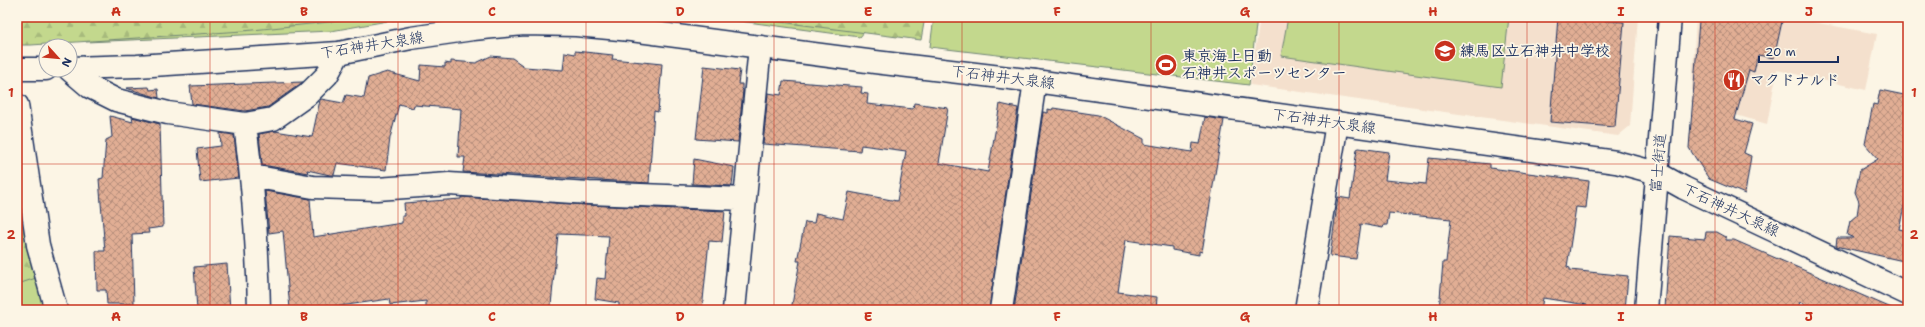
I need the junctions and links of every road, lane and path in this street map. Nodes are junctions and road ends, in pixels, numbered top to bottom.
1 (1670, 17) edge
2 (760, 47) junction
3 (339, 53) junction
4 (38, 68) edge
5 (17, 69) edge
6 (78, 69) edge
7 (78, 76) edge
8 (1035, 81) junction
9 (17, 105) edge
10 (1337, 123) junction
11 (245, 124) junction
12 (1657, 173) junction
13 (252, 176) junction
14 (744, 199) junction
15 (1908, 294) edge
16 (56, 310) edge
17 (259, 310) edge
18 (734, 310) edge
19 (1001, 310) edge
20 (1306, 310) edge
21 (1646, 310) edge

1 - 12 main road, 富士街道
2 - 3 main road, 下石神井大泉線
2 - 8 main road, 下石神井大泉線
2 - 14 main road
3 - 6 main road, 下石神井大泉線
3 - 11 main road
4 - 5 main road
7 - 11 main road
8 - 10 main road, 下石神井大泉線
8 - 19 main road
9 - 16 main road
10 - 12 main road, 下石神井大泉線
10 - 20 main road
11 - 13 main road
12 - 15 main road, 下石神井大泉線
12 - 21 main road, 富士街道
13 - 14 main road
13 - 17 main road
14 - 18 main road

